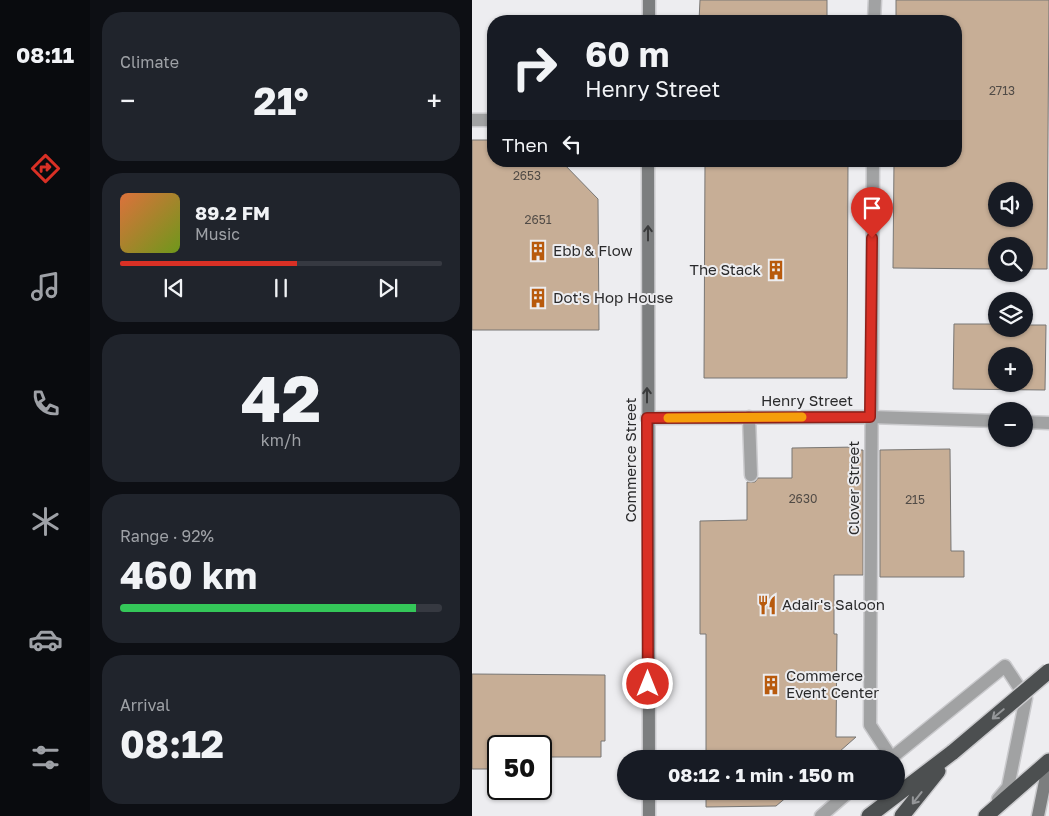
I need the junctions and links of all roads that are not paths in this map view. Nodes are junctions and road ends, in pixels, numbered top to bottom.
1 (649, 0) edge
2 (875, 0) edge
3 (649, 15) edge
4 (874, 15) edge
5 (472, 120) edge
6 (487, 120) edge
7 (648, 167) edge
8 (873, 167) edge
9 (749, 417) junction
10 (870, 417) junction
11 (647, 418) junction
12 (988, 422) edge
13 (1033, 422) edge
14 (1048, 423) edge
15 (751, 475) dead end
16 (1048, 671) edge
17 (649, 750) edge
18 (885, 750) edge
19 (900, 750) edge
20 (953, 752) junction
21 (1048, 762) edge
22 (649, 800) edge
23 (839, 800) edge
24 (649, 816) edge
25 (820, 816) edge
26 (870, 816) edge
27 (902, 816) edge
28 (985, 816) edge
29 (1038, 816) edge

1 - 3 main road
2 - 4 street
5 - 6 street
11 -> 7 main road, Commerce Street
8 - 10 street, Clover Street
9 - 10 street, Henry Street
9 - 11 street, Henry Street
9 - 15 street
10 - 12 street, Henry Street
10 - 18 street, Clover Street
11 - 17 main road, Commerce Street
13 - 14 street
16 -> 20 highway, bridge
19 - 28 street
20 - 26 highway
20 -> 27 highway
21 - 28 highway
21 - 29 main road
22 - 24 main road
23 - 25 street

